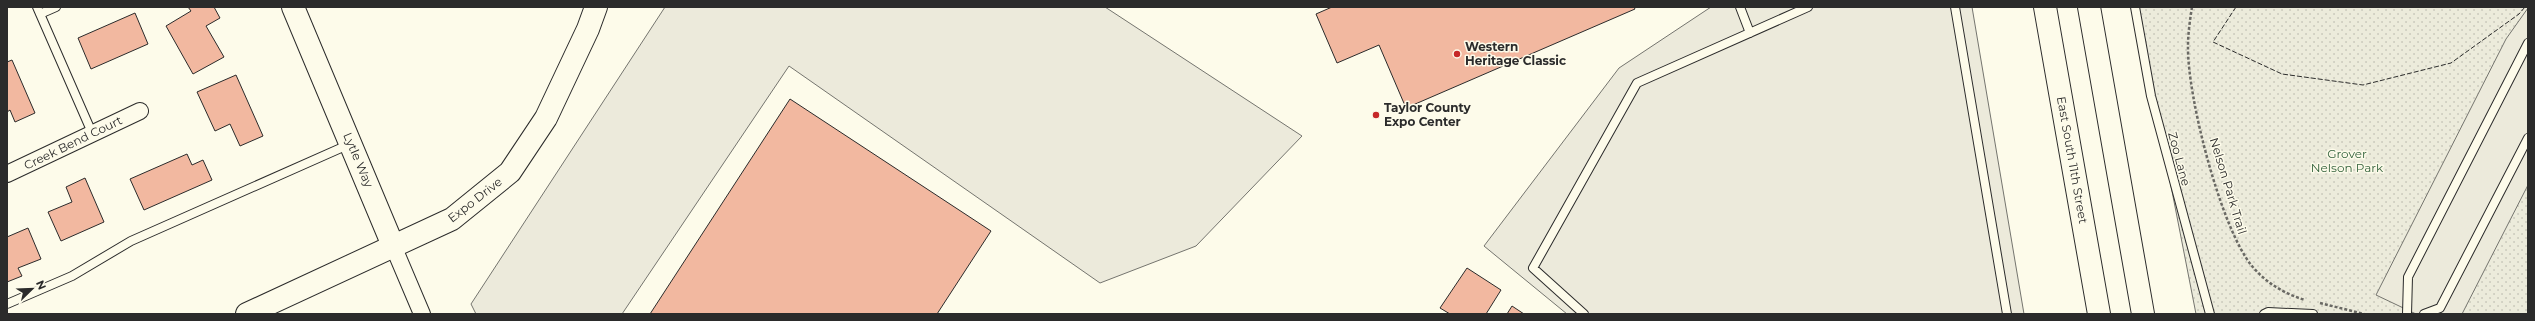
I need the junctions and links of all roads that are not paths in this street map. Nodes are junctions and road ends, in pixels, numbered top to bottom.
1 (56, 7) edge
2 (293, 7) edge
3 (596, 7) edge
4 (1740, 7) edge
5 (1808, 7) edge
6 (1955, 7) edge
7 (2045, 7) edge
8 (2089, 7) edge
9 (2135, 7) edge
10 (38, 10) edge
11 (1750, 33) junction
12 (2528, 43) edge
13 (140, 111) dead end
14 (93, 135) junction
15 (2528, 138) edge
16 (351, 144) junction
17 (7, 174) edge
18 (394, 248) junction
19 (7, 304) edge
20 (247, 314) edge
21 (422, 314) edge
22 (1584, 314) edge
23 (2007, 314) edge
24 (2099, 314) edge
25 (2143, 314) edge
26 (2210, 314) edge
27 (2264, 314) edge
28 (2313, 314) edge
29 (2408, 314) edge
30 (2424, 314) edge

1 - 10 lane
2 - 16 street, Lytle Way
3 - 18 street, Expo Drive
4 - 11 lane
5 - 11 lane
6 - 23 lane
7 - 24 street, East South 11th Street
8 - 25 street
9 - 26 lane, Zoo Lane
10 - 14 lane
11 - 22 lane
12 - 29 lane
13 - 14 street, Creek Bend Court
14 - 17 street, Creek Bend Court
15 - 30 lane
16 - 18 street, Lytle Way
16 - 19 lane
18 - 20 street, Expo Drive
18 - 21 street, Lytle Way
27 - 28 lane

